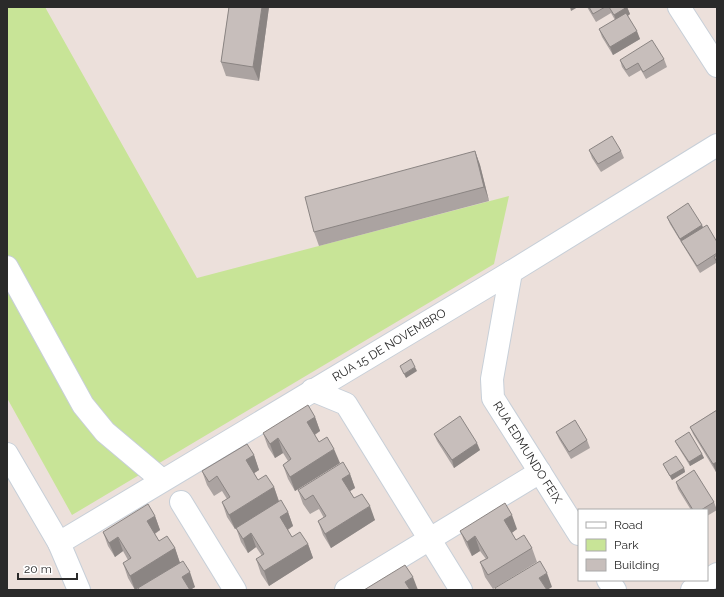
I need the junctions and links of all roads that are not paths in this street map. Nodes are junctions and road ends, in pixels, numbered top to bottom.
1 (679, 7) edge
2 (717, 66) edge
3 (717, 145) edge
4 (7, 267) edge
5 (510, 272) junction
6 (312, 390) junction
7 (7, 454) edge
8 (540, 472) junction
9 (162, 480) junction
10 (181, 502) dead end
11 (578, 532) edge
12 (430, 540) junction
13 (59, 543) junction
14 (717, 574) edge
15 (708, 580) edge
16 (609, 581) edge
17 (706, 581) edge
18 (79, 590) edge
19 (235, 590) edge
20 (346, 590) edge
21 (461, 590) edge
22 (614, 590) edge
23 (692, 590) edge

1 - 2 street
3 - 5 street, RUA 15 DE NOVEMBRO
4 - 9 street
5 - 6 street, RUA 15 DE NOVEMBRO
5 - 8 street, RUA EDMUNDO FEIX
6 - 9 street, RUA 15 DE NOVEMBRO
6 - 12 street
7 - 13 street
8 - 11 street, RUA EDMUNDO FEIX
8 - 12 street
9 - 13 street, RUA 15 DE NOVEMBRO
10 - 19 street
12 - 20 street
12 - 21 street
13 - 18 street
14 - 15 street
16 - 22 street
17 - 23 street

